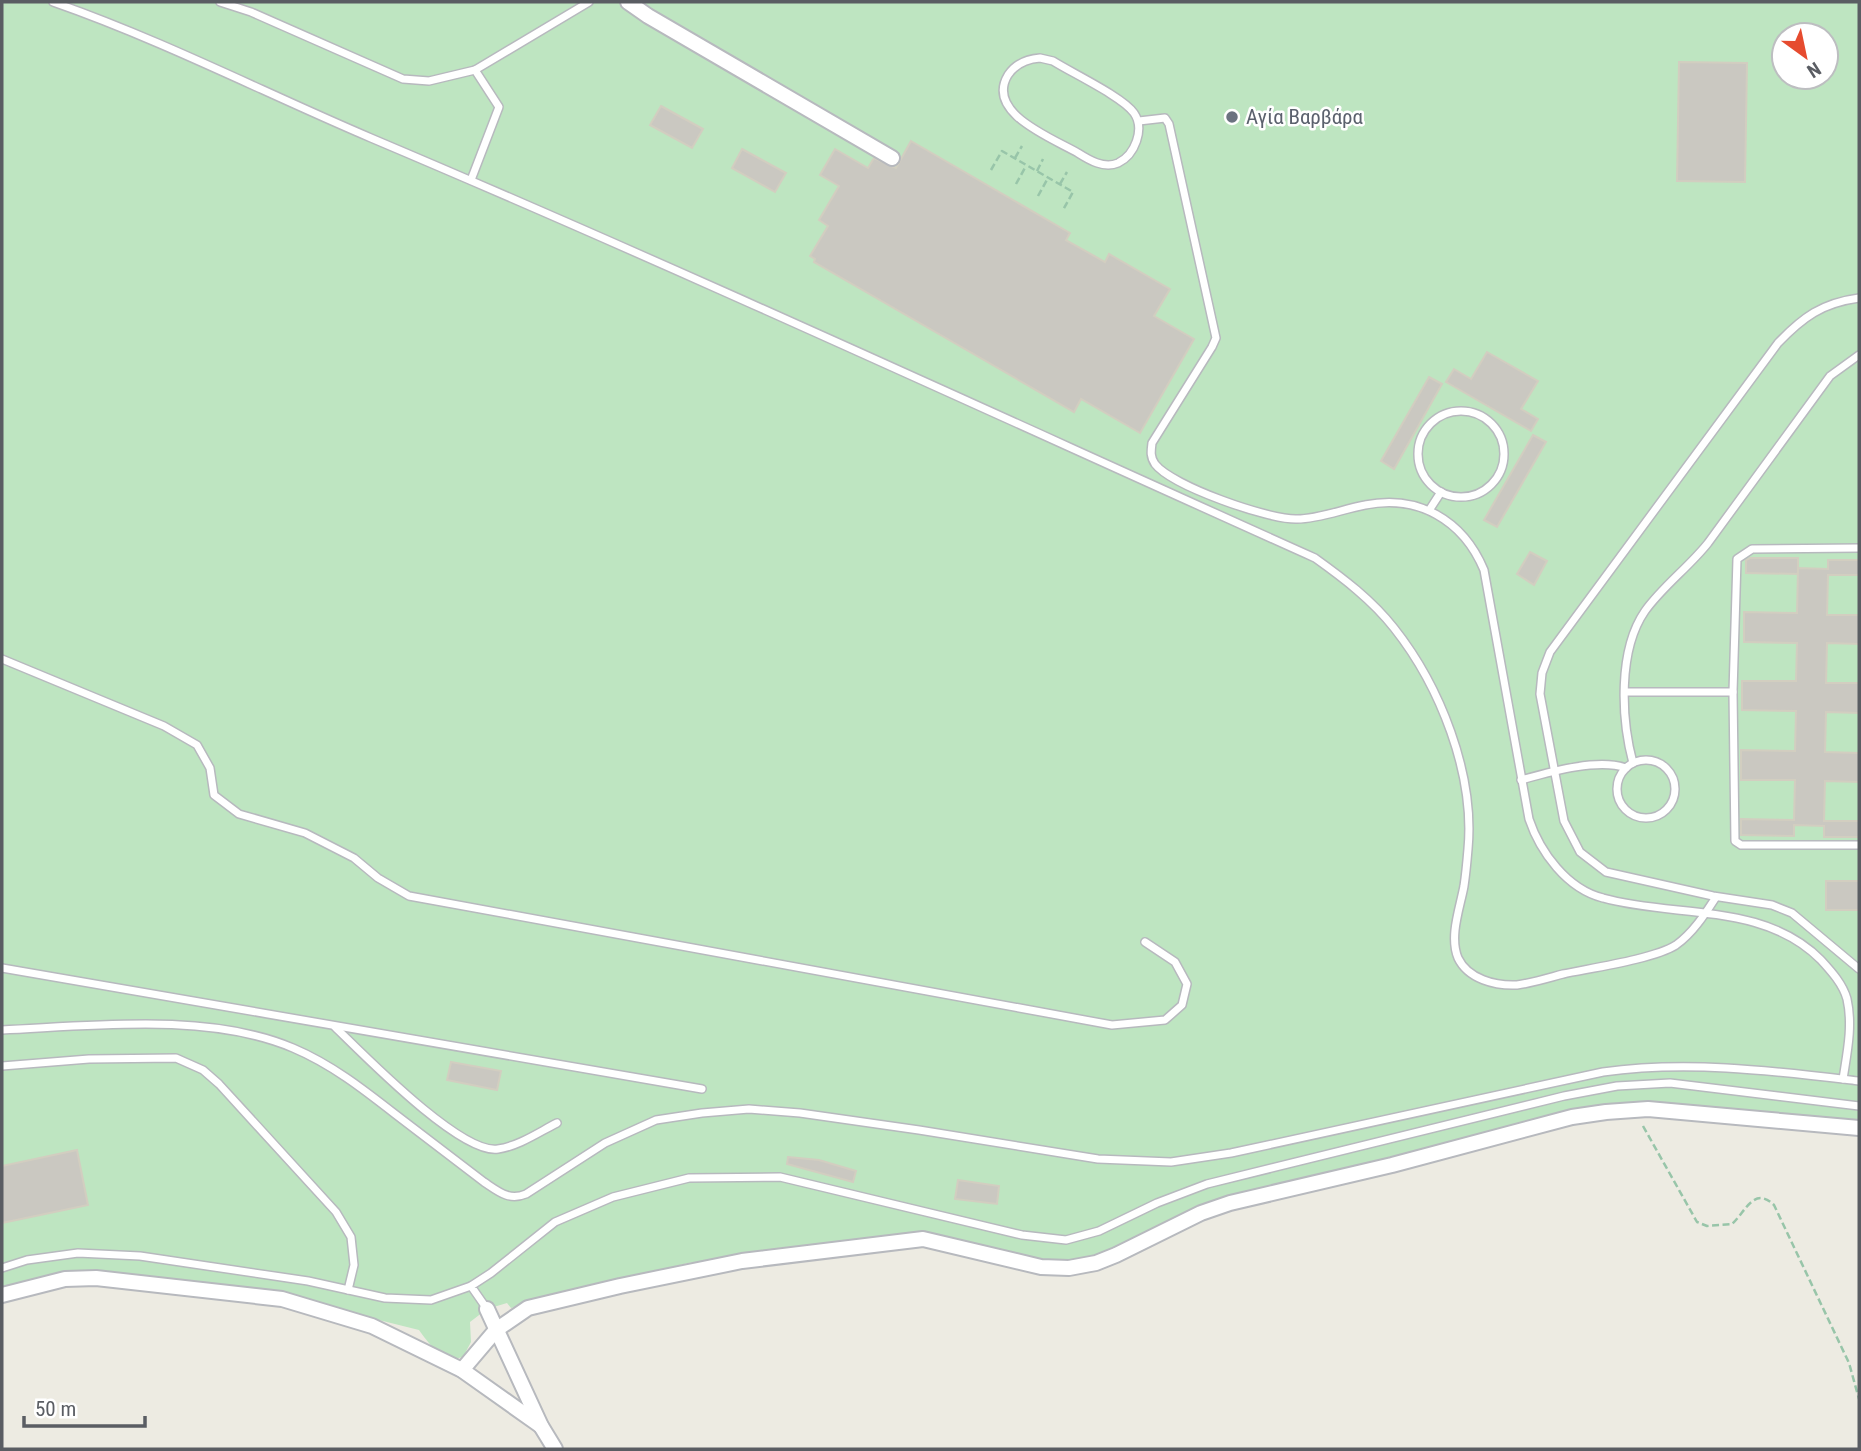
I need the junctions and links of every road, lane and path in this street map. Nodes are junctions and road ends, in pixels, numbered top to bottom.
1 (53, 2) edge
2 (220, 2) edge
3 (589, 2) edge
4 (628, 2) edge
5 (475, 70) junction
6 (1139, 121) junction
7 (1022, 146) dead end
8 (892, 158) dead end
9 (1014, 158) junction
10 (1043, 159) dead end
11 (1027, 165) junction
12 (991, 170) dead end
13 (1037, 171) junction
14 (1067, 172) dead end
15 (1048, 177) junction
16 (471, 180) junction
17 (1016, 184) dead end
18 (1060, 184) junction
19 (1038, 196) dead end
20 (1063, 210) dead end
21 (1859, 298) edge
22 (1859, 355) edge
23 (1441, 492) junction
24 (1430, 509) junction
25 (1859, 548) edge
26 (2, 659) edge
27 (1626, 692) junction
28 (1733, 692) junction
29 (1630, 765) junction
30 (1554, 771) junction
31 (1521, 780) junction
32 (1859, 845) edge
33 (1716, 897) junction
34 (1706, 913) junction
35 (1145, 942) dead end
36 (2, 968) edge
37 (1859, 969) edge
38 (335, 1027) junction
39 (2, 1030) edge
40 (2, 1066) edge
41 (1843, 1079) junction
42 (1859, 1081) edge
43 (702, 1089) dead end
44 (1859, 1106) edge
45 (1635, 1110) junction
46 (557, 1123) dead end
47 (1859, 1128) edge
48 (2, 1268) edge
49 (471, 1286) junction
50 (348, 1290) junction
51 (2, 1295) edge
52 (487, 1309) joint
53 (496, 1330) junction
54 (461, 1370) junction
55 (1859, 1399) edge
56 (541, 1426) junction
57 (555, 1449) edge

1 - 16 lane
2 - 5 lane
3 - 5 lane
4 - 8 street
5 - 16 lane
6 - 6 lane
6 - 24 lane
7 - 9 path
9 - 11 path
9 - 12 path
10 - 13 path
11 - 13 path
11 - 17 path
13 - 15 path
14 - 18 path
15 - 18 path
15 - 19 path
16 - 34 lane
18 - 20 path
21 - 30 lane
22 - 27 lane
23 - 23 lane
23 - 24 lane
24 - 31 lane
25 - 28 lane
26 - 35 lane
27 - 28 lane
27 - 29 lane
28 - 32 lane
29 - 29 lane
29 - 30 lane
30 - 31 lane
30 - 33 lane
31 - 34 lane
33 - 34 lane
33 - 37 lane
34 - 41 lane
36 - 38 lane
38 - 43 lane
38 - 46 lane
39 - 41 lane
40 - 50 lane
41 - 42 lane
44 - 49 lane
45 - 47 street
45 - 53 street
45 - 55 path
48 - 50 lane
49 - 50 lane
49 - 52 lane
51 - 54 street
52 - 53 street
53 - 54 street
53 - 56 street
54 - 56 street
56 - 57 street

